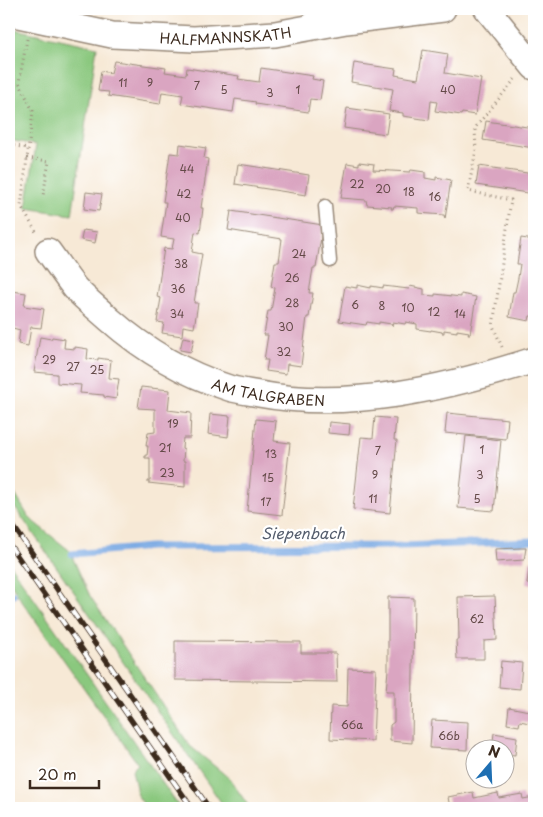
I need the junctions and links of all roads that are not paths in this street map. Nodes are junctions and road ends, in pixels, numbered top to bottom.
1 (443, 9) edge
2 (487, 9) edge
3 (15, 13) edge
4 (312, 18) edge
5 (532, 64) edge
6 (325, 206) dead end
7 (48, 251) road end
8 (330, 261) dead end
9 (534, 360) edge

1 - 4 street, HALFMANNSKATH
2 - 5 street
3 - 4 street, HALFMANNSKATH
6 - 8 lane
7 - 9 street, AM TALGRABEN

